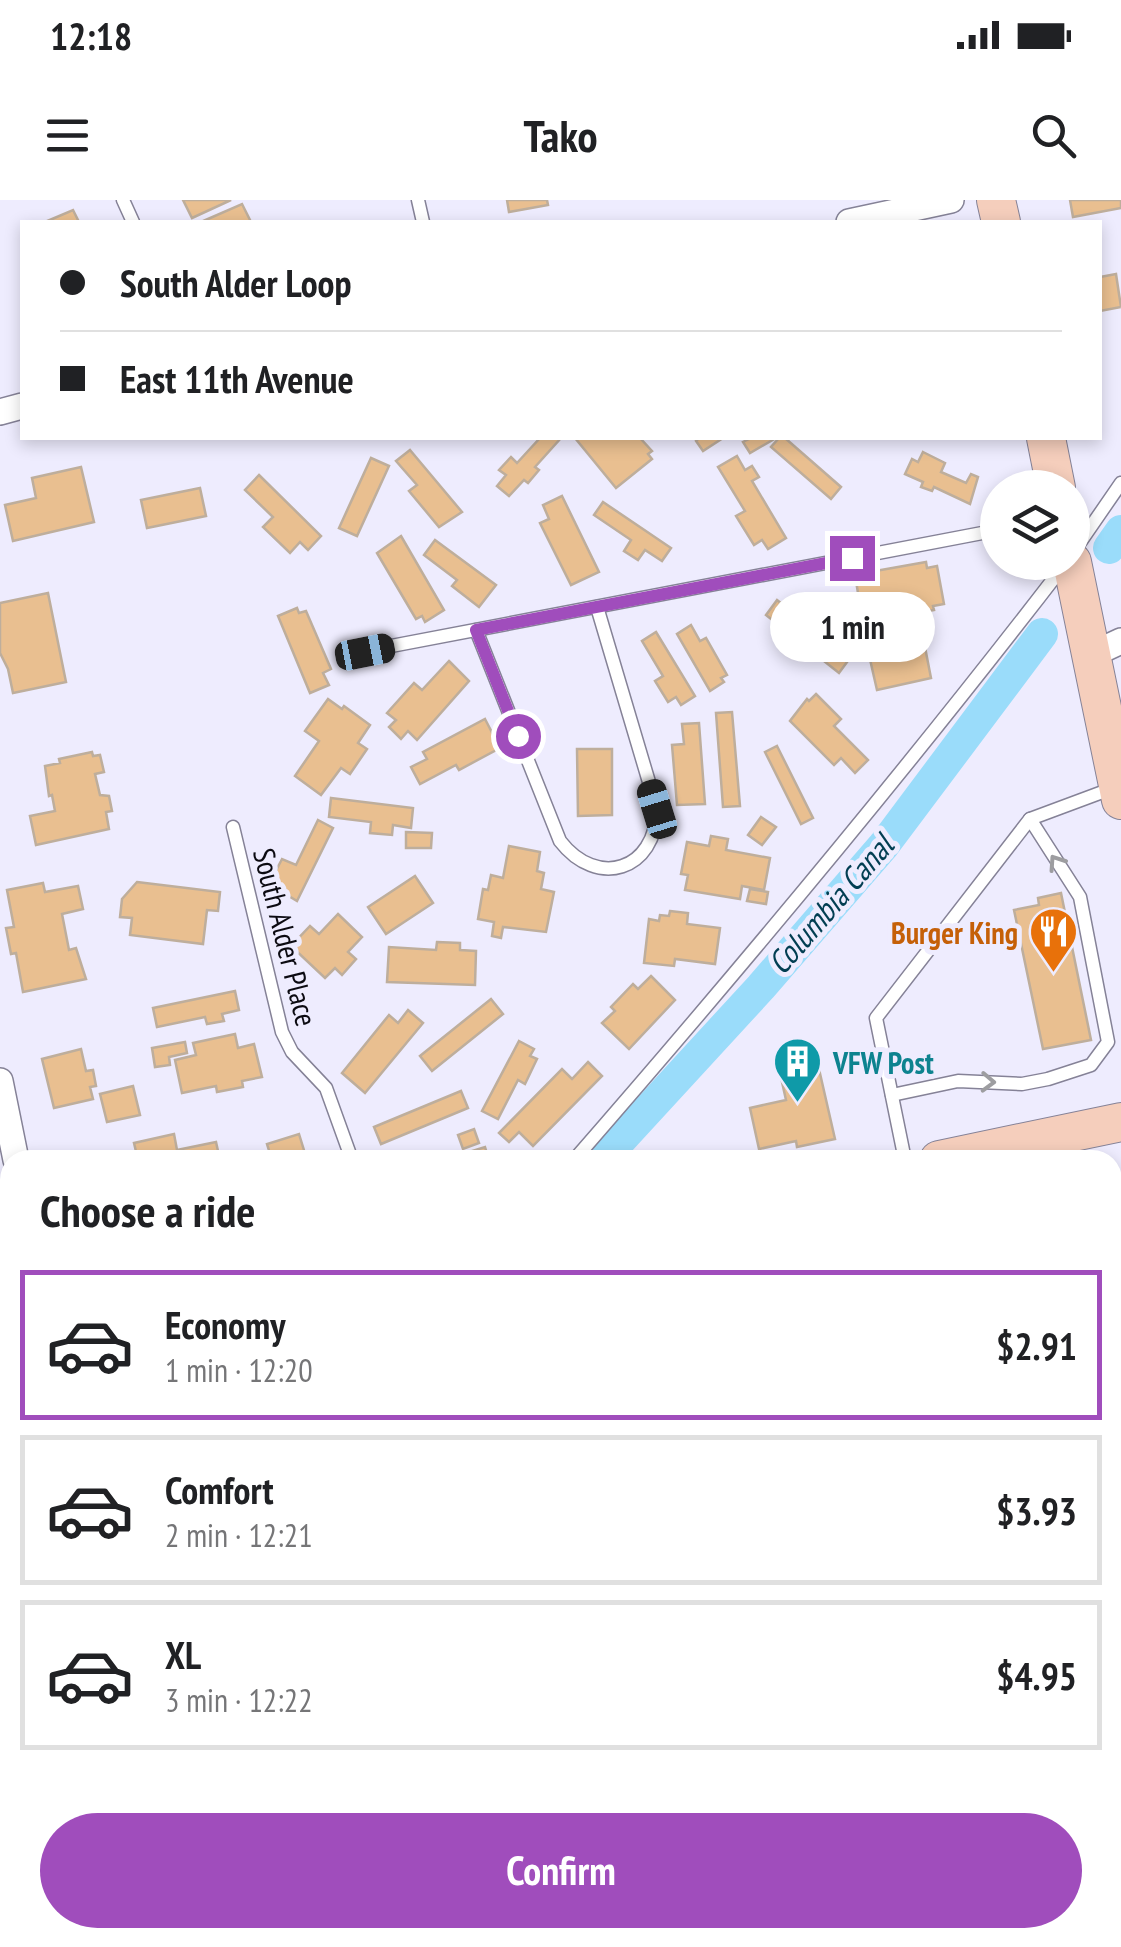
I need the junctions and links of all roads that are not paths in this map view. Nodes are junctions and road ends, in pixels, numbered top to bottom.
1 (951, 200) edge
2 (858, 220) edge
3 (1046, 440) edge
4 (1052, 470) edge
5 (1121, 483) edge
6 (1090, 528) edge
7 (980, 533) edge
8 (1055, 580) edge
9 (1077, 580) edge
10 (597, 607) junction
11 (476, 630) junction
12 (1106, 648) edge
13 (365, 652) dead end
14 (1120, 791) edge
15 (1030, 819) junction
16 (233, 827) dead end
17 (0, 1081) edge
18 (892, 1095) junction
19 (1121, 1122) edge
20 (14, 1150) edge
21 (348, 1150) edge
22 (583, 1150) edge
23 (903, 1150) edge
24 (987, 1150) edge

1 - 2 street
3 - 4 main road
5 - 6 lane
7 - 10 lane
8 - 22 lane
9 - 12 main road
10 - 11 lane
10 - 11 lane
11 - 13 lane
12 - 14 main road
14 - 15 lane
15 - 18 lane
18 -> 15 lane
16 - 21 lane, South Alder Place
17 - 20 street
18 - 23 lane
19 - 24 main road

